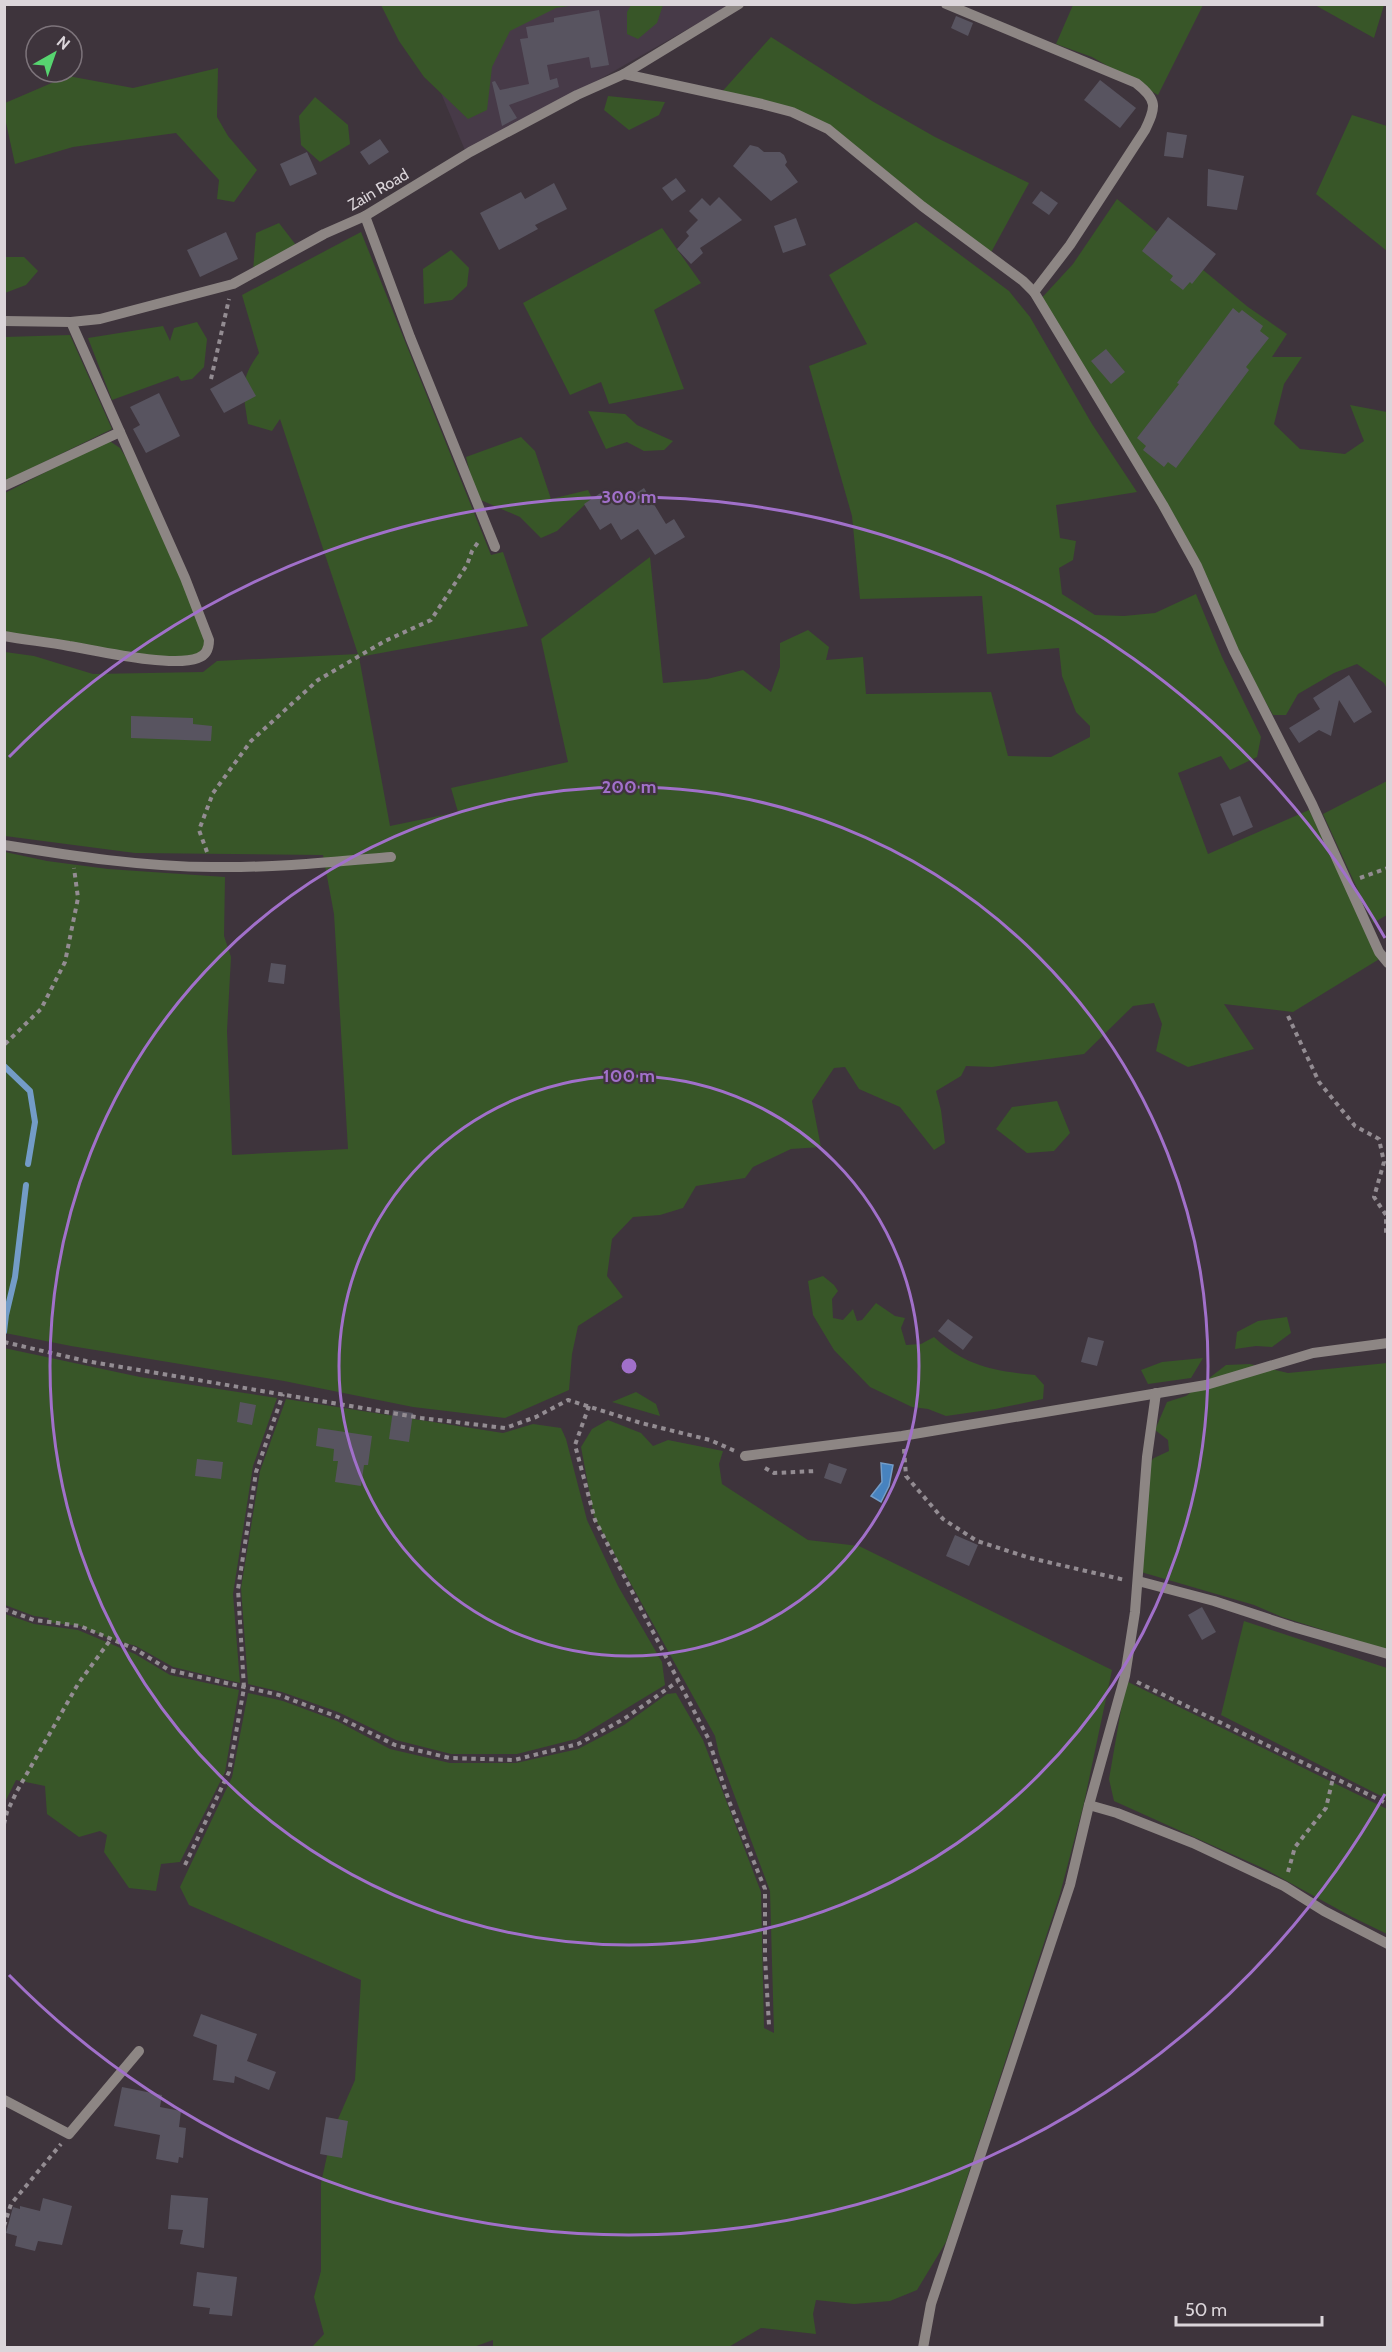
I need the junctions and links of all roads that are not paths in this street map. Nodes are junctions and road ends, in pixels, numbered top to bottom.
1 (740, 4) edge
2 (946, 4) edge
3 (624, 74) junction
4 (364, 216) junction
5 (1034, 292) junction
6 (4, 321) edge
7 (71, 322) junction
8 (120, 432) junction
9 (4, 486) edge
10 (495, 547) dead end
11 (4, 636) edge
12 (4, 845) edge
13 (391, 857) dead end
14 (1388, 963) edge
15 (1388, 1343) edge
16 (1156, 1393) junction
17 (745, 1456) road end
18 (1138, 1581) junction
19 (1388, 1654) edge
20 (1089, 1805) junction
21 (1388, 1944) edge
22 (139, 2051) dead end
23 (4, 2100) edge
24 (923, 2348) edge

1 - 3 street, Zain Road
2 - 5 street
3 - 4 street, Zain Road
3 - 5 street
4 - 7 street, Zain Road
4 - 10 street
5 - 14 street
6 - 7 street, Zain Road
7 - 8 street
8 - 9 street
8 - 11 street
12 - 13 street
15 - 16 street
16 - 17 street
16 - 18 street
18 - 19 street
18 - 20 street
20 - 21 street
20 - 24 street
22 - 23 street

